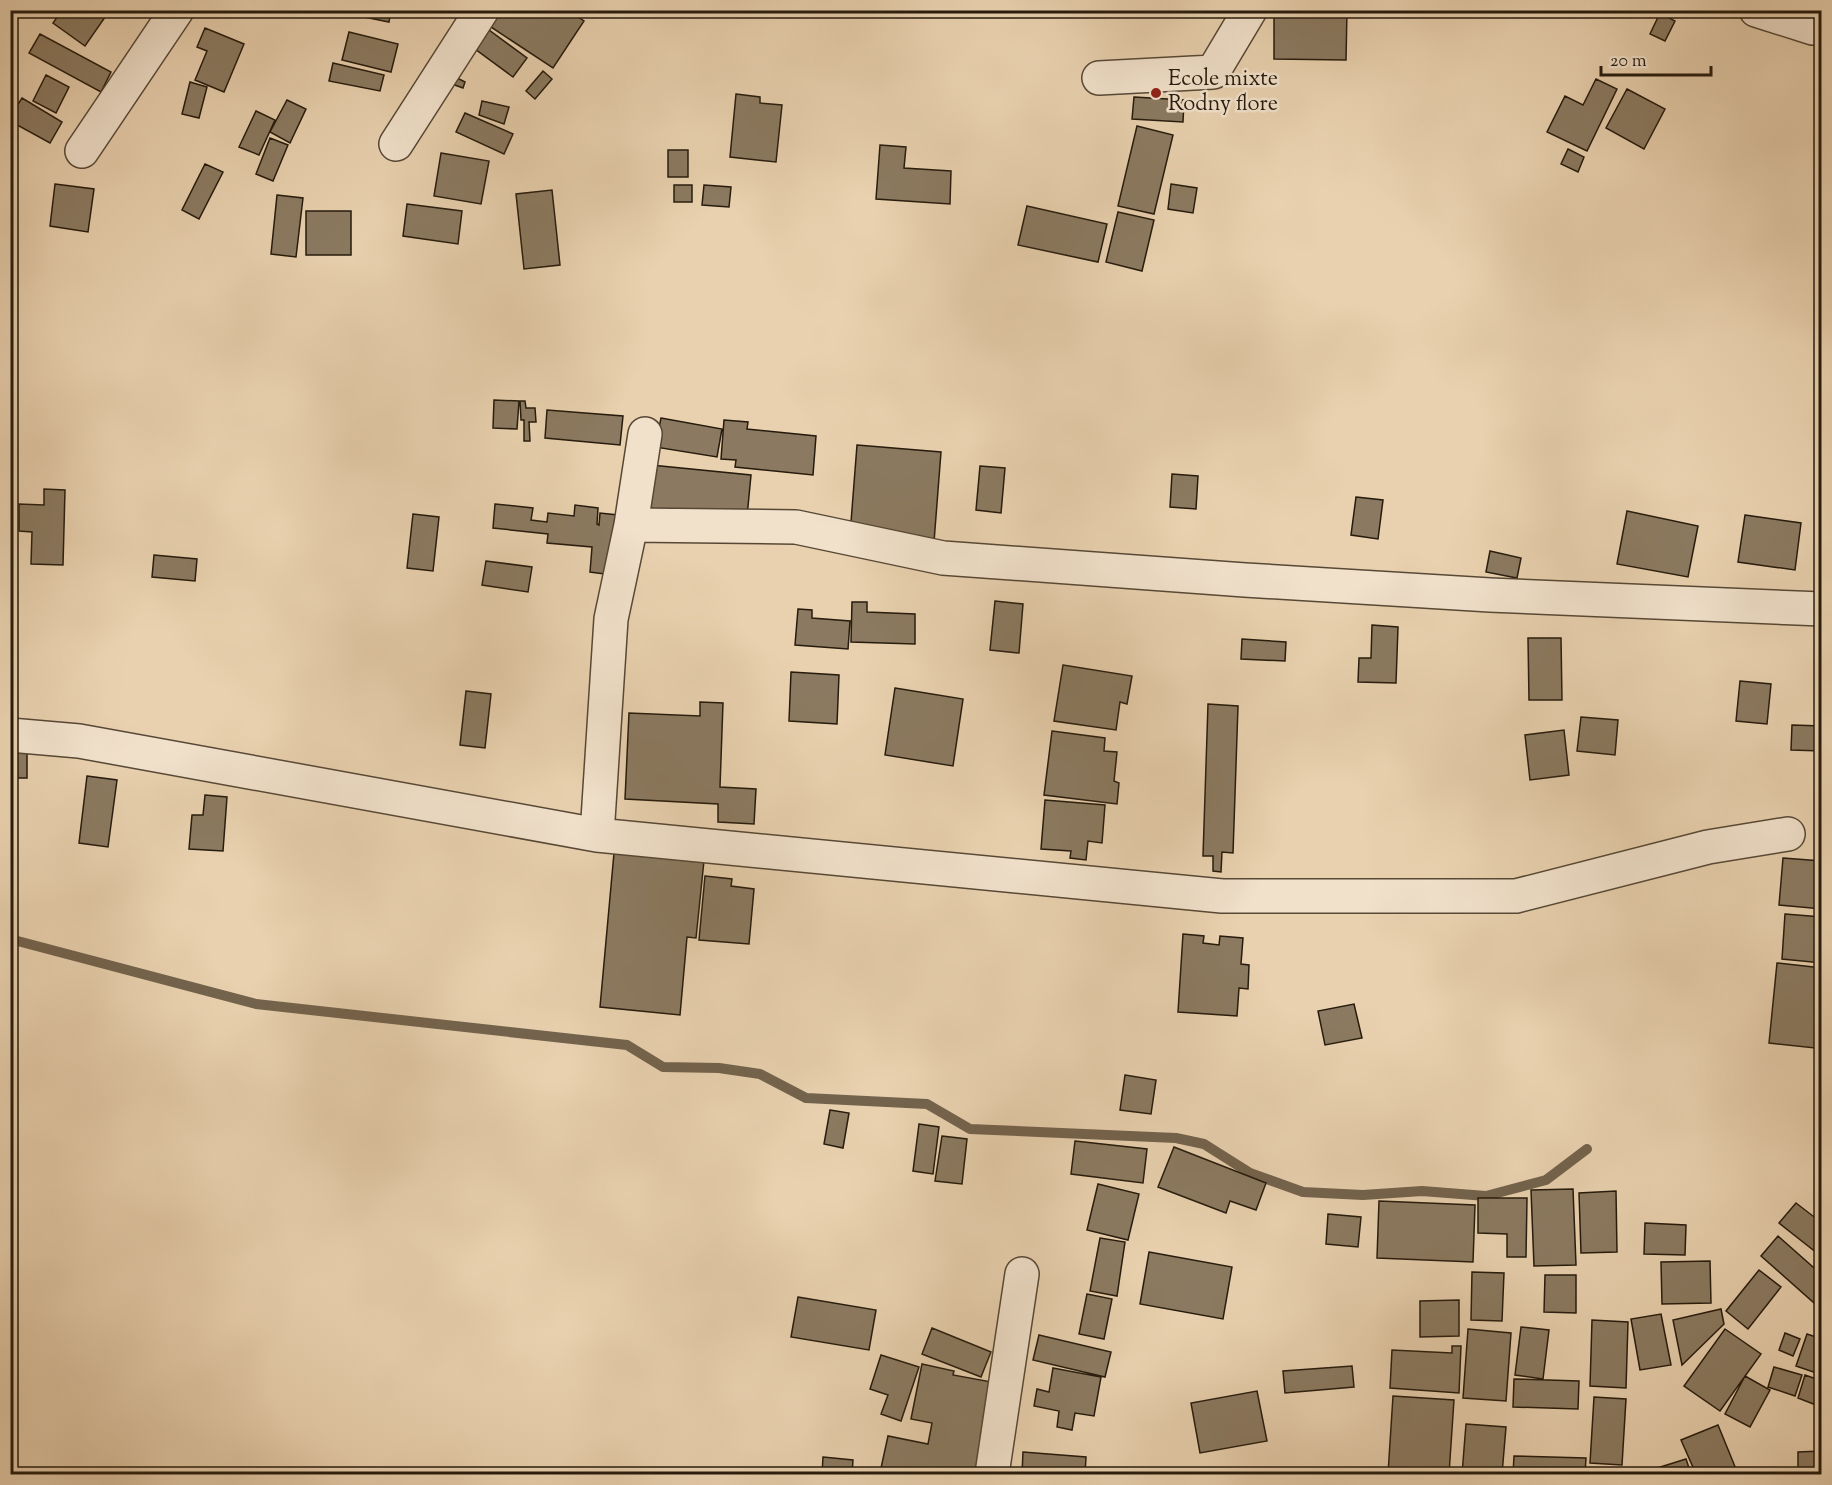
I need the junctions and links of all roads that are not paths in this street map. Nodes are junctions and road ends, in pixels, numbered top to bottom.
1 (177, 10) edge
2 (482, 10) edge
3 (1250, 10) edge
4 (1756, 10) edge
5 (1813, 28) dead end
6 (1099, 78) dead end
7 (396, 144) dead end
8 (82, 151) dead end
9 (645, 435) dead end
10 (631, 525) junction
11 (1821, 609) edge
12 (10, 735) edge
13 (1788, 834) dead end
14 (597, 835) junction
15 (1022, 1274) dead end
16 (992, 1474) edge

1 - 8 street
2 - 7 street
3 - 6 street
4 - 5 street
9 - 10 street
10 - 11 street
10 - 14 street
12 - 14 street
13 - 14 street
15 - 16 street

